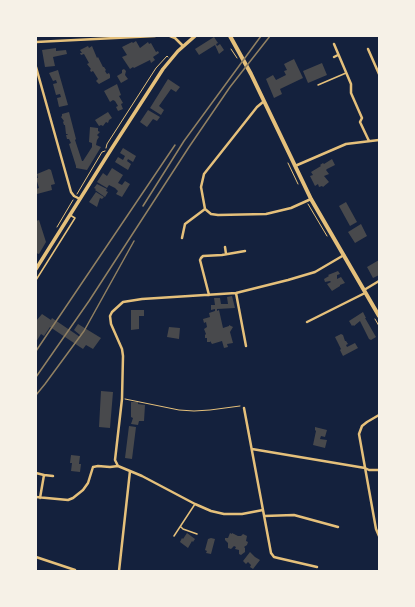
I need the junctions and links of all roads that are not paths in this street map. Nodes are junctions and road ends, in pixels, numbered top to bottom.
1 (155, 36) edge
2 (170, 36) edge
3 (195, 36) edge
4 (230, 36) edge
5 (36, 42) edge
6 (334, 44) dead end
7 (183, 46) junction
8 (368, 49) dead end
9 (338, 55) junction
10 (334, 58) dead end
11 (36, 67) edge
12 (346, 74) junction
13 (379, 74) edge
14 (318, 85) dead end
15 (263, 102) junction
16 (379, 140) edge
17 (369, 141) junction
18 (294, 166) junction
19 (80, 199) junction
20 (308, 200) junction
21 (205, 209) junction
22 (70, 215) junction
23 (182, 238) dead end
24 (225, 247) dead end
25 (48, 250) junction
26 (245, 251) dead end
27 (52, 254) junction
28 (226, 254) junction
29 (344, 256) junction
30 (36, 269) edge
31 (36, 280) edge
32 (379, 281) edge
33 (365, 292) junction
34 (236, 293) junction
35 (209, 295) junction
36 (379, 316) edge
37 (308, 322) dead end
38 (246, 346) dead end
39 (244, 407) road end
40 (379, 415) edge
41 (252, 449) junction
42 (118, 466) junction
43 (365, 468) junction
44 (379, 470) edge
45 (130, 471) junction
46 (36, 473) edge
47 (44, 475) junction
48 (53, 476) dead end
49 (38, 498) edge
50 (195, 504) junction
51 (263, 510) junction
52 (264, 516) junction
53 (181, 526) junction
54 (338, 528) dead end
55 (197, 534) dead end
56 (174, 536) dead end
57 (379, 536) edge
58 (36, 557) edge
59 (317, 568) dead end
60 (75, 570) dead end
61 (119, 571) edge

1 - 5 street
2 - 7 street
3 - 7 main road
4 - 15 main road
6 - 9 street
7 - 19 main road
8 - 13 street
9 - 10 street
9 - 12 street
11 - 19 street
12 - 14 lane
12 - 17 street
15 - 18 main road
15 - 21 street
16 - 17 street
17 - 18 street
18 - 20 main road
19 - 22 main road
20 - 21 street
20 - 29 main road
21 - 23 street
22 - 25 main road
22 - 27 lane
24 - 28 street
25 - 27 lane
25 - 30 main road
26 - 28 street
27 - 31 lane
28 - 35 street
29 - 33 main road
29 - 34 street
32 - 33 street
33 - 36 main road
33 - 37 street
34 - 35 street
34 - 38 street
35 - 42 street
39 - 41 street
40 - 43 street
41 - 43 street
41 - 51 street
42 - 45 street
42 - 49 street
43 - 44 street
43 - 57 street
45 - 50 street
45 - 61 street
46 - 47 street
47 - 48 street
47 - 49 street
50 - 51 street
50 - 53 lane
51 - 52 street
52 - 54 street
52 - 59 street
53 - 55 lane
53 - 56 lane
58 - 60 street

